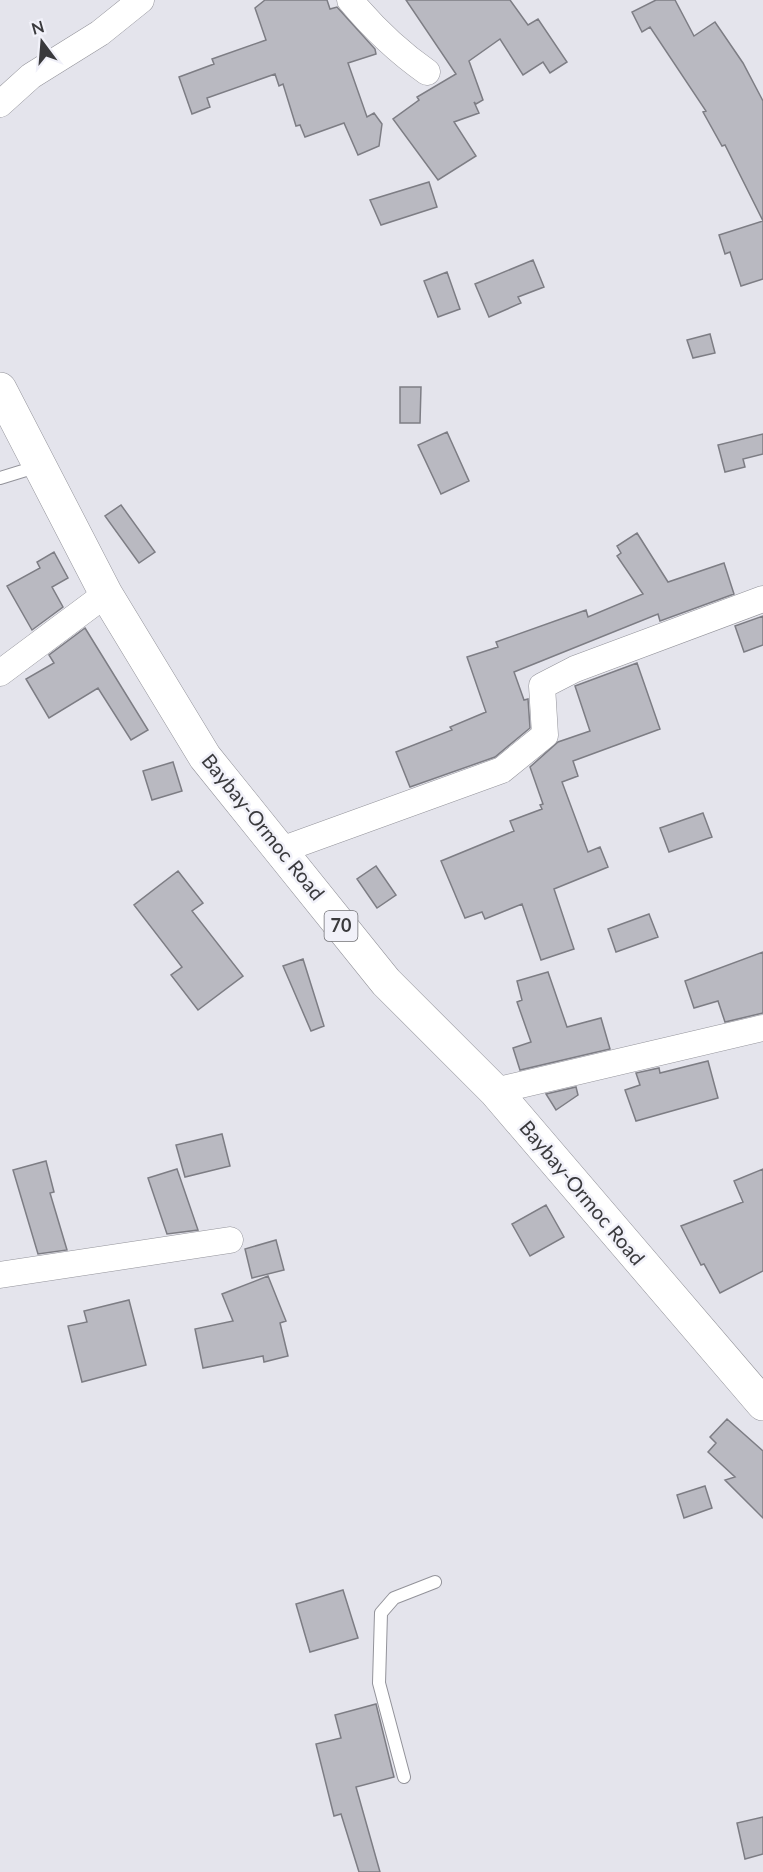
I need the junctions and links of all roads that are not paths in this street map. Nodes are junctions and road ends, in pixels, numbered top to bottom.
1 (141, 0) edge
2 (351, 0) edge
3 (427, 72) dead end
4 (0, 104) edge
5 (0, 389) edge
6 (40, 466) junction
7 (0, 478) edge
8 (106, 594) junction
9 (763, 599) edge
10 (0, 673) edge
11 (281, 850) junction
12 (763, 1028) edge
13 (495, 1090) junction
14 (230, 1240) dead end
15 (0, 1275) edge
16 (763, 1404) edge
17 (435, 1582) dead end
18 (404, 1777) dead end

1 - 4 street
2 - 3 street
5 - 6 highway, Baybay-Ormoc Road / 70
6 - 7 lane
6 - 8 highway, Baybay-Ormoc Road / 70
8 - 10 street
8 - 11 highway, Baybay-Ormoc Road / 70
9 - 11 street
11 - 13 highway, Baybay-Ormoc Road / 70
12 - 13 street
13 - 16 highway, Baybay-Ormoc Road / 70
14 - 15 street
17 - 18 lane

